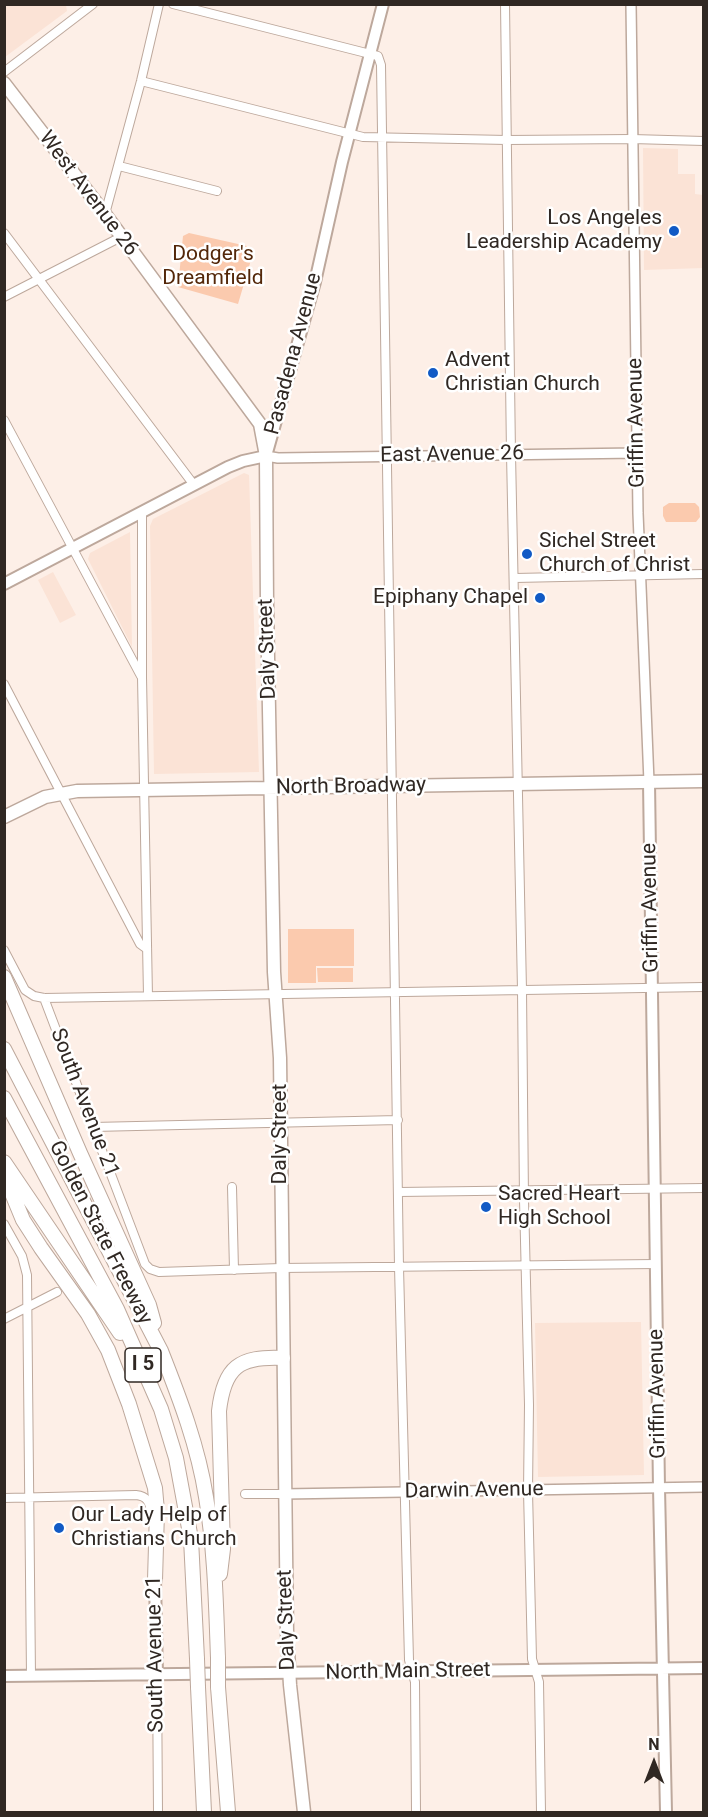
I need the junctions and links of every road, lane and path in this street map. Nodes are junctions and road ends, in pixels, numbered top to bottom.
1 (93, 4) edge
2 (159, 4) edge
3 (173, 4) edge
4 (384, 4) edge
5 (505, 4) edge
6 (631, 4) edge
7 (371, 54) junction
8 (4, 72) edge
9 (141, 81) junction
10 (6, 89) edge
11 (350, 135) junction
12 (382, 138) junction
13 (632, 138) junction
14 (507, 140) junction
15 (704, 141) edge
16 (119, 166) junction
17 (217, 191) dead end
18 (105, 214) junction
19 (4, 233) edge
20 (121, 237) junction
21 (39, 279) junction
22 (4, 297) edge
23 (4, 420) edge
24 (637, 453) junction
25 (512, 454) junction
26 (266, 456) junction
27 (387, 456) junction
28 (194, 485) junction
29 (142, 512) junction
30 (73, 549) junction
31 (704, 574) edge
32 (640, 576) junction
33 (515, 578) junction
34 (4, 584) edge
35 (142, 677) junction
36 (4, 684) edge
37 (704, 781) edge
38 (649, 782) junction
39 (519, 784) junction
40 (392, 786) junction
41 (272, 788) junction
42 (145, 790) junction
43 (60, 793) junction
44 (4, 817) edge
45 (147, 949) junction
46 (4, 950) edge
47 (4, 977) edge
48 (704, 987) edge
49 (652, 988) junction
50 (522, 990) junction
51 (396, 992) junction
52 (275, 995) junction
53 (148, 996) junction
54 (44, 998) junction
55 (4, 1049) edge
56 (4, 1098) edge
57 (398, 1120) junction
58 (282, 1122) junction
59 (93, 1126) junction
60 (4, 1162) edge
61 (4, 1174) edge
62 (232, 1187) dead end
63 (704, 1188) edge
64 (655, 1189) junction
65 (524, 1191) junction
66 (399, 1192) junction
67 (4, 1224) edge
68 (656, 1264) junction
69 (525, 1265) junction
70 (399, 1267) junction
71 (282, 1268) junction
72 (234, 1270) junction
73 (57, 1292) dead end
74 (26, 1308) junction
75 (4, 1319) edge
76 (161, 1351) junction
77 (140, 1358) junction
78 (283, 1359) junction
79 (704, 1487) edge
80 (659, 1488) junction
81 (528, 1491) junction
82 (405, 1492) junction
83 (245, 1494) dead end
84 (284, 1494) junction
85 (28, 1497) junction
86 (4, 1498) edge
87 (155, 1580) junction
88 (216, 1609) junction
89 (663, 1668) junction
90 (704, 1668) edge
91 (534, 1670) junction
92 (412, 1672) junction
93 (289, 1673) junction
94 (157, 1675) junction
95 (4, 1676) edge
96 (31, 1676) junction
97 (158, 1812) edge
98 (204, 1812) edge
99 (228, 1812) edge
100 (304, 1812) edge
101 (416, 1812) edge
102 (541, 1812) edge
103 (666, 1812) edge

1 - 8 street
2 - 9 street
3 - 7 street
4 - 7 main road, Pasadena Avenue
5 - 14 street
6 - 13 street, Griffin Avenue
7 - 11 main road, Pasadena Avenue
7 - 12 street
9 - 11 street
9 - 16 street
10 - 18 main road, West Avenue 26
11 - 12 street
11 - 26 main road, Pasadena Avenue
12 - 14 street
12 - 27 street
13 - 14 street
13 - 15 street
13 - 24 street, Griffin Avenue
14 - 25 street
16 - 17 street
16 - 18 street
18 - 20 main road, West Avenue 26
19 - 21 street
20 - 21 street
20 - 26 main road, West Avenue 26
21 - 22 street
21 - 28 street
23 - 30 street
24 - 25 street, East Avenue 26
24 - 32 street, Griffin Avenue
25 - 27 street, East Avenue 26
25 - 33 street
26 - 27 street, East Avenue 26
26 - 28 main road, Pasadena Avenue
26 - 41 main road, Daly Street
27 - 40 street
28 - 29 main road, Pasadena Avenue
29 - 30 main road, Pasadena Avenue
29 - 35 street
30 - 34 main road, Pasadena Avenue
30 - 35 street
31 - 32 street
32 - 33 street
32 - 38 street, Griffin Avenue
33 - 39 street
35 - 42 street
36 - 43 street
37 - 38 main road, North Broadway
38 - 39 main road, North Broadway
38 - 49 main road, Griffin Avenue
39 - 40 main road, North Broadway
39 - 50 street
40 - 41 main road, North Broadway
40 - 51 street
41 - 42 main road, North Broadway
41 - 52 main road, Daly Street
42 - 43 main road, North Broadway
42 - 45 street
43 - 44 main road, North Broadway
43 - 45 street
45 - 53 street
46 - 54 street
47 - 76 highway
48 - 49 street
49 - 50 street
49 - 64 main road, Griffin Avenue
50 - 51 street
50 - 65 street
51 - 52 street
51 - 57 street
52 - 53 street
52 - 58 main road, Daly Street
53 - 54 street
54 - 59 street, South Avenue 21
55 - 76 highway, Golden State Freeway / I 5
56 - 77 highway, Golden State Freeway / I 5
57 - 58 street
57 - 66 street
58 - 59 street
58 - 71 main road, Daly Street
59 - 72 street, South Avenue 21
60 - 77 highway
61 - 87 highway
62 - 72 street
63 - 64 street
64 - 65 street
64 - 68 main road, Griffin Avenue
65 - 66 street
65 - 69 street
66 - 70 street
67 - 74 street
68 - 69 street
68 - 80 main road, Griffin Avenue
69 - 70 street
69 - 81 street
70 - 71 street
70 - 82 street
71 - 72 street
71 - 78 main road, Daly Street
73 - 74 street
74 - 75 street
74 - 85 street
76 - 88 highway, Golden State Freeway / I 5
77 - 98 highway, Golden State Freeway / I 5, bridge
78 - 84 main road, Daly Street
78 - 88 highway
79 - 80 street, Darwin Avenue
80 - 81 street, Darwin Avenue
80 - 89 main road, Griffin Avenue
81 - 82 street, Darwin Avenue
81 - 91 street
82 - 84 street, Darwin Avenue
82 - 92 street
83 - 84 street, Darwin Avenue
84 - 93 main road, Daly Street
85 - 86 street
85 - 87 street, South Avenue 21
85 - 96 street
87 - 94 main road, South Avenue 21
88 - 99 highway, Golden State Freeway / I 5, bridge
89 - 90 main road, North Main Street
89 - 91 main road, North Main Street
89 - 103 main road, Griffin Avenue
91 - 92 main road, North Main Street
91 - 102 street
92 - 93 main road, North Main Street
92 - 101 street
93 - 94 main road, North Main Street
93 - 100 main road, Daly Street
94 - 96 main road, North Main Street
94 - 97 street, South Avenue 21
95 - 96 main road, North Main Street

